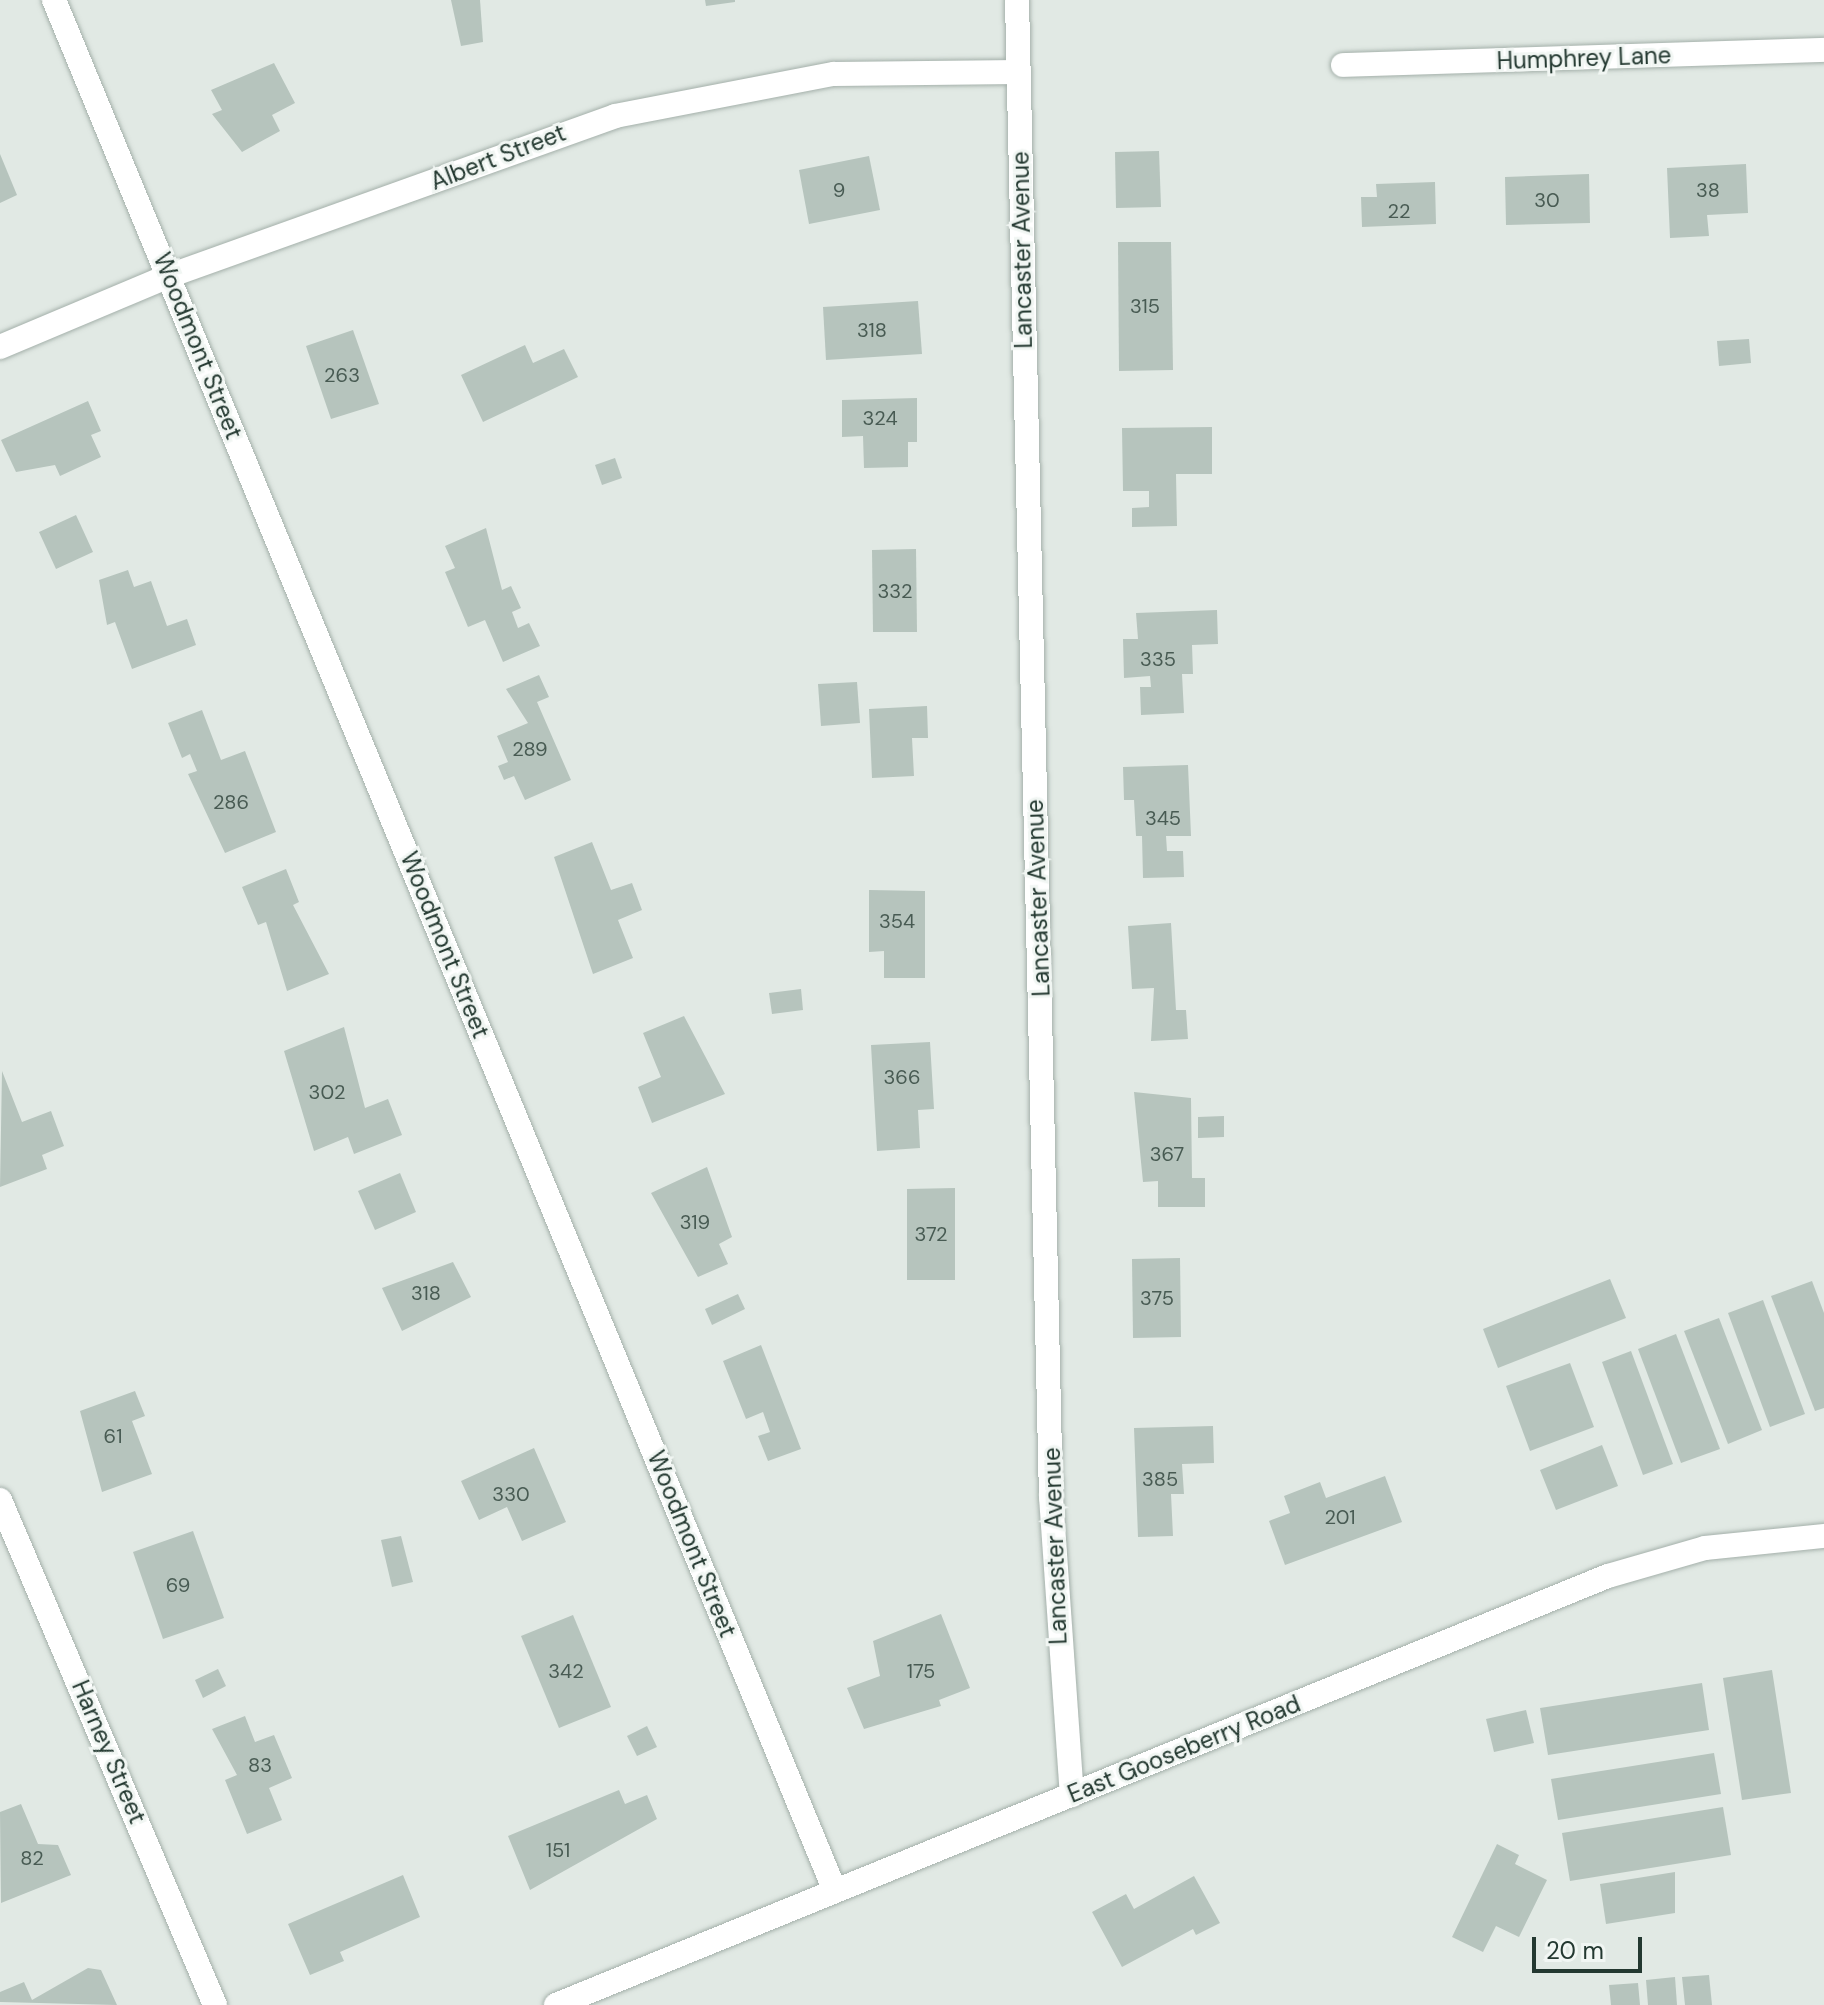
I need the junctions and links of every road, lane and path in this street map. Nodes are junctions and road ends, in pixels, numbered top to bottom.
1 (54, 0) edge
2 (1017, 0) edge
3 (1824, 50) edge
4 (1343, 65) dead end
5 (1019, 72) junction
6 (169, 276) junction
7 (0, 347) edge
8 (0, 1500) edge
9 (1824, 1536) edge
10 (1072, 1795) junction
11 (835, 1891) junction
12 (215, 2005) edge
13 (556, 2005) edge

1 - 6 street, Woodmont Street
2 - 5 street, Lancaster Avenue
3 - 4 street, Humphrey Lane
5 - 6 street, Albert Street
5 - 10 street, Lancaster Avenue
6 - 7 street, Albert Street
6 - 11 street, Woodmont Street
8 - 12 street, Harney Street
9 - 10 street, East Gooseberry Road
10 - 11 street, East Gooseberry Road
11 - 13 street, East Gooseberry Road

